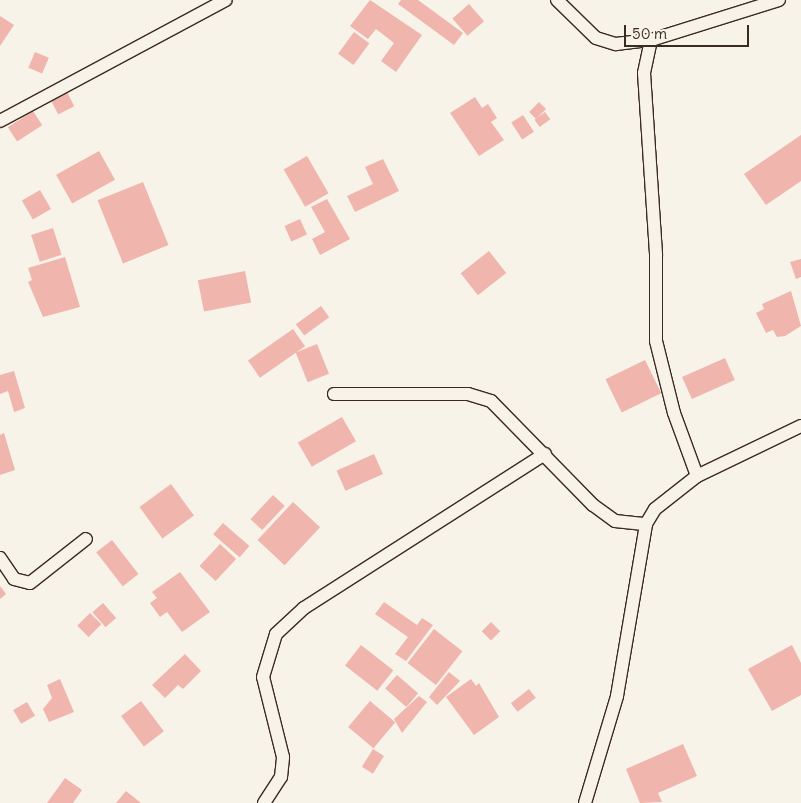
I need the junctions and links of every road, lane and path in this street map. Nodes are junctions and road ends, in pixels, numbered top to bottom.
1 (226, 0) edge
2 (557, 0) edge
3 (779, 0) edge
4 (651, 40) junction
5 (0, 121) edge
6 (334, 394) dead end
7 (801, 426) edge
8 (545, 454) junction
9 (697, 476) junction
10 (646, 524) junction
11 (86, 539) dead end
12 (0, 558) edge
13 (264, 803) edge
14 (585, 803) edge

1 - 5 street
2 - 4 street
3 - 4 street
4 - 9 street
6 - 8 street
7 - 9 street
8 - 10 street
8 - 13 street
9 - 10 street
10 - 14 street
11 - 12 street

